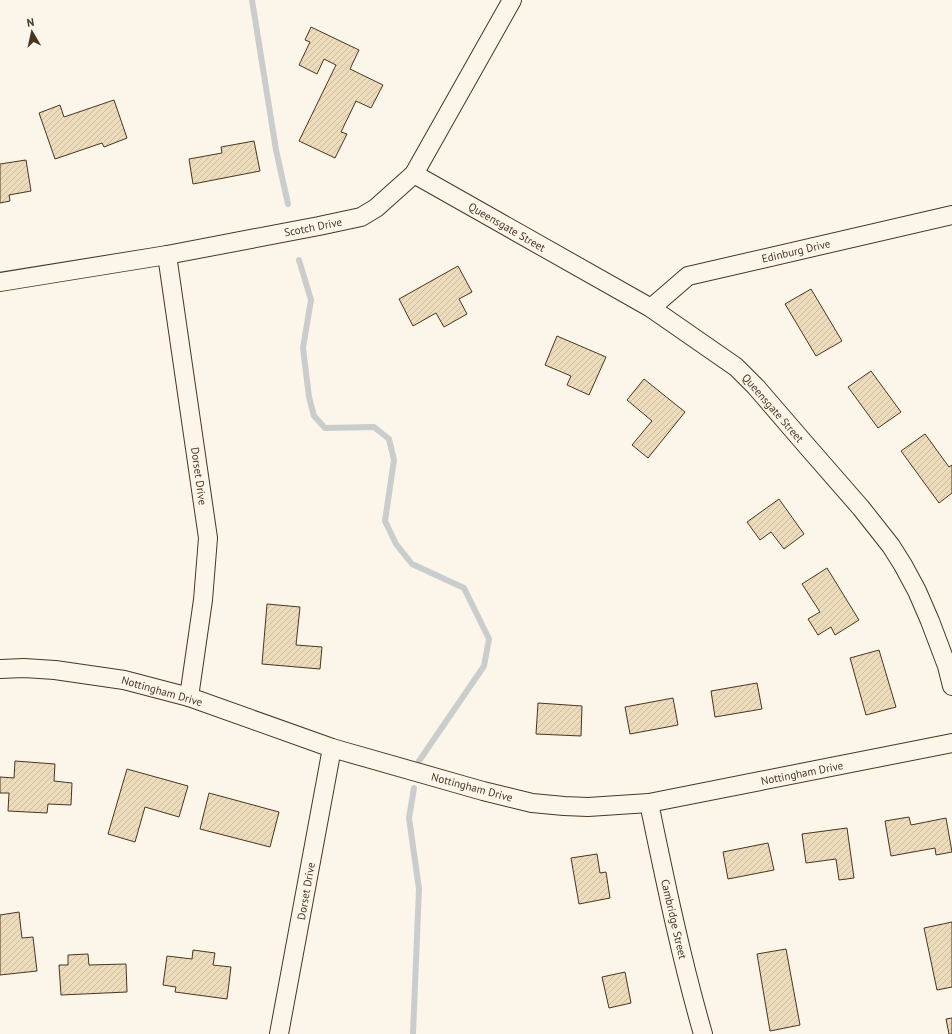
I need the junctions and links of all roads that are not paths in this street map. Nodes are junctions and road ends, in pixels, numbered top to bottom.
1 (512, 0) edge
2 (414, 174) junction
3 (952, 215) edge
4 (167, 255) junction
5 (0, 282) edge
6 (651, 308) junction
7 (0, 669) edge
8 (952, 686) edge
9 (189, 697) junction
10 (952, 743) edge
11 (332, 748) junction
12 (649, 803) junction
13 (279, 1034) edge
14 (703, 1034) edge

1 - 2 street, Scotch Drive
2 - 4 street, Scotch Drive
2 - 6 street, Queensgate Street
3 - 6 street, Edinburg Drive
4 - 5 street, Scotch Drive
4 - 9 street, Dorset Drive
6 - 8 street, Queensgate Street
7 - 9 street, Nottingham Drive
9 - 11 street, Nottingham Drive
10 - 12 street, Nottingham Drive
11 - 12 street, Nottingham Drive
11 - 13 street, Dorset Drive
12 - 14 street, Cambridge Street

